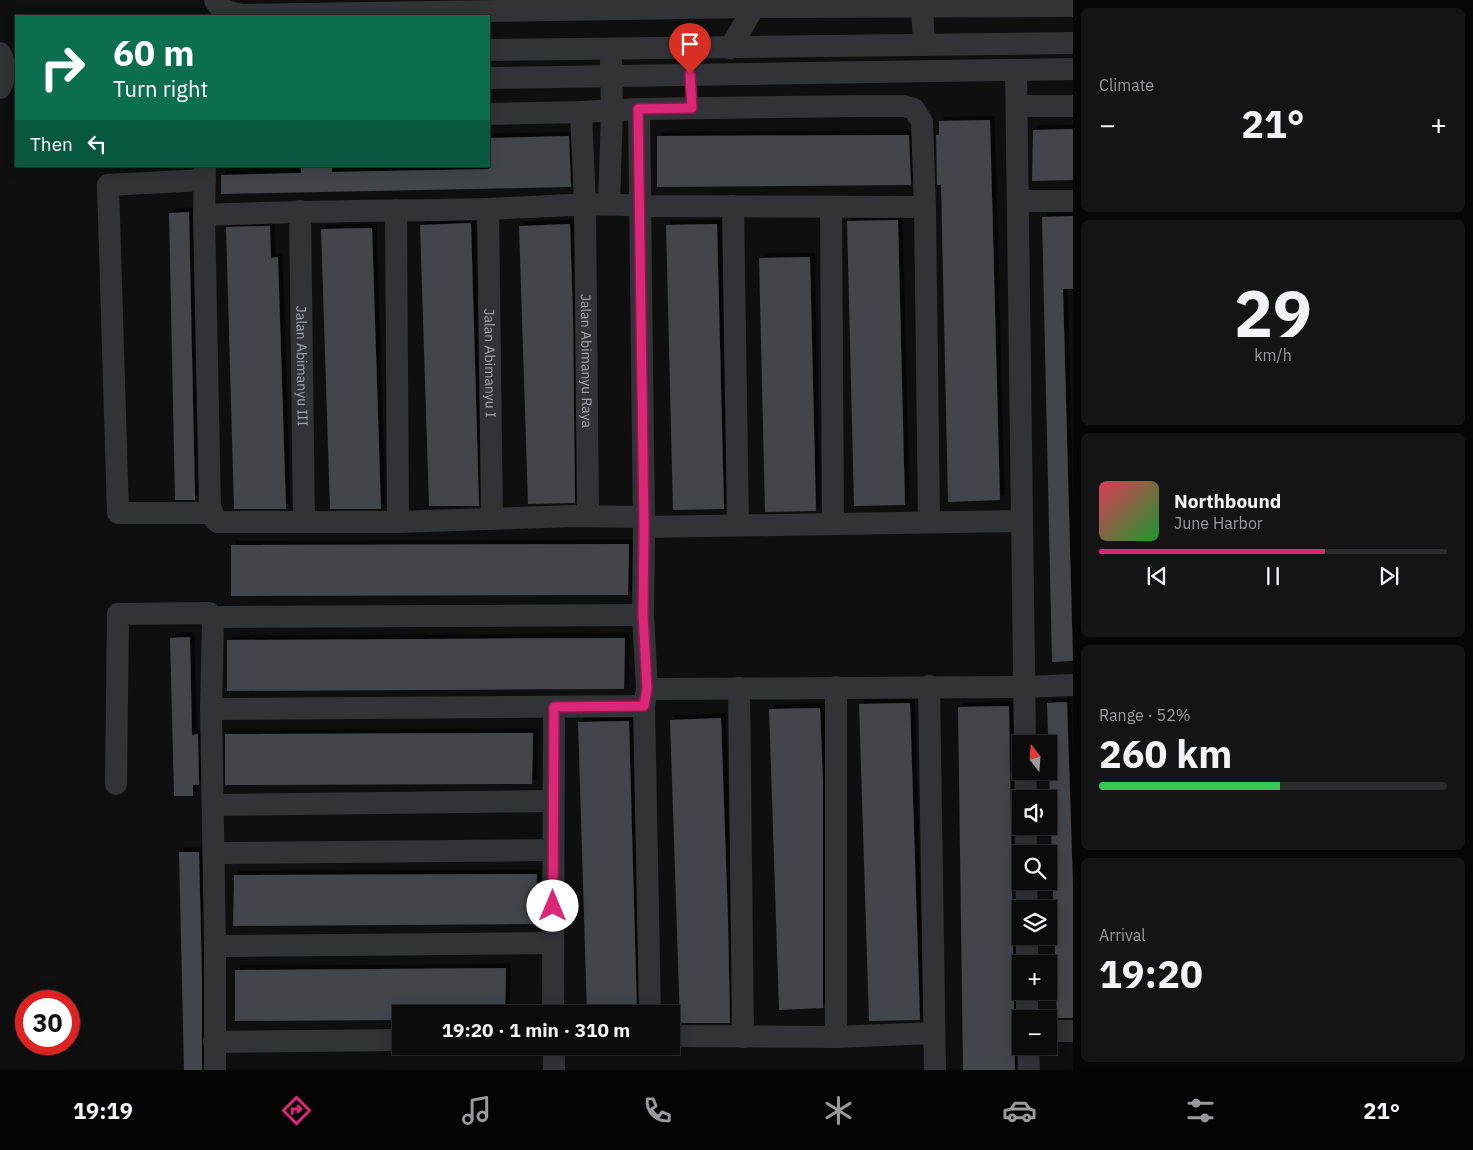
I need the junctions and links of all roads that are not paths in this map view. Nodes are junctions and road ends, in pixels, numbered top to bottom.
1 (216, 0) edge
2 (754, 4) edge
3 (922, 6) junction
4 (1073, 6) edge
5 (458, 14) edge
6 (239, 15) edge
7 (350, 15) edge
8 (1073, 43) edge
9 (924, 45) junction
10 (610, 48) junction
11 (730, 48) junction
12 (490, 50) edge
13 (7, 56) edge
14 (1073, 69) edge
15 (1016, 70) junction
16 (862, 72) junction
17 (690, 74) junction
18 (612, 76) junction
19 (490, 78) edge
20 (7, 84) edge
21 (863, 106) junction
22 (1017, 106) junction
23 (1073, 106) edge
24 (692, 108) junction
25 (638, 109) junction
26 (612, 111) junction
27 (581, 112) junction
28 (490, 114) edge
29 (205, 173) edge
30 (1018, 201) junction
31 (1073, 201) edge
32 (609, 204) junction
33 (585, 205) junction
34 (640, 206) junction
35 (734, 206) junction
36 (831, 206) junction
37 (925, 207) junction
38 (488, 209) junction
39 (396, 210) junction
40 (300, 211) junction
41 (204, 215) junction
42 (212, 513) junction
43 (588, 516) junction
44 (492, 518) junction
45 (1022, 521) junction
46 (304, 522) junction
47 (398, 522) junction
48 (644, 522) junction
49 (929, 522) junction
50 (833, 524) junction
51 (738, 526) junction
52 (643, 614) junction
53 (213, 622) junction
54 (1073, 685) edge
55 (929, 686) junction
56 (1025, 686) junction
57 (836, 687) junction
58 (740, 688) junction
59 (646, 697) junction
60 (554, 707) junction
61 (211, 709) junction
62 (1025, 735) edge
63 (116, 784) dead end
64 (553, 801) junction
65 (213, 805) junction
66 (553, 850) junction
67 (214, 853) junction
68 (553, 943) junction
69 (215, 946) junction
70 (554, 1005) edge
71 (650, 1005) edge
72 (1057, 1031) edge
73 (1073, 1031) edge
74 (934, 1033) junction
75 (680, 1036) edge
76 (743, 1037) junction
77 (836, 1037) junction
78 (392, 1040) edge
79 (214, 1042) junction
80 (554, 1055) edge
81 (1028, 1055) edge
82 (215, 1070) edge
83 (554, 1070) edge
84 (935, 1070) edge
85 (1029, 1070) edge

1 - 6 street
2 - 3 street
2 - 5 street
2 - 11 street
3 - 4 street
3 - 9 street
5 - 7 street
8 - 9 street
9 - 11 street
10 - 11 street
10 - 12 street
10 - 18 street
13 - 20 street
14 - 15 street
15 - 16 street
15 - 22 street
16 - 17 street
16 - 21 street
17 - 18 street
17 - 24 street
18 - 19 street
18 - 26 street
21 - 24 street
21 - 37 street
22 - 23 street
22 - 30 street
24 - 25 street
25 - 26 street
25 - 34 street
26 - 27 street
26 - 32 street
27 - 28 street
27 - 33 street, Jalan Abimanyu Raya
29 - 41 street
29 - 42 street
30 - 31 street
30 - 45 street
32 - 33 street
32 - 34 street
33 - 38 street
33 - 43 street, Jalan Abimanyu Raya
34 - 35 street
34 - 48 street
35 - 36 street
35 - 51 street
36 - 37 street
36 - 50 street
37 - 49 street
38 - 39 street
38 - 44 street, Jalan Abimanyu I
39 - 40 street
39 - 47 street
40 - 41 street
40 - 46 street, Jalan Abimanyu III
41 - 42 street
42 - 46 street
43 - 44 street
43 - 48 street
44 - 47 street
45 - 49 street
45 - 56 street
46 - 47 street
48 - 51 street
48 - 52 street
49 - 50 street
50 - 51 street
52 - 53 street
52 - 59 street
53 - 61 street
53 - 63 street
54 - 56 street
55 - 56 street
55 - 57 street
55 - 74 street
56 - 62 street
57 - 58 street
57 - 77 street
58 - 59 street
58 - 76 street
59 - 60 street
59 - 71 street
60 - 61 street
60 - 64 street
61 - 65 street
64 - 65 street
64 - 66 street
65 - 67 street
66 - 67 street
66 - 68 street
67 - 69 street
68 - 69 street
68 - 70 street
69 - 79 street
72 - 73 street
74 - 77 street
74 - 84 street
75 - 76 street
76 - 77 street
78 - 79 street
79 - 82 street
80 - 83 street
81 - 85 street

